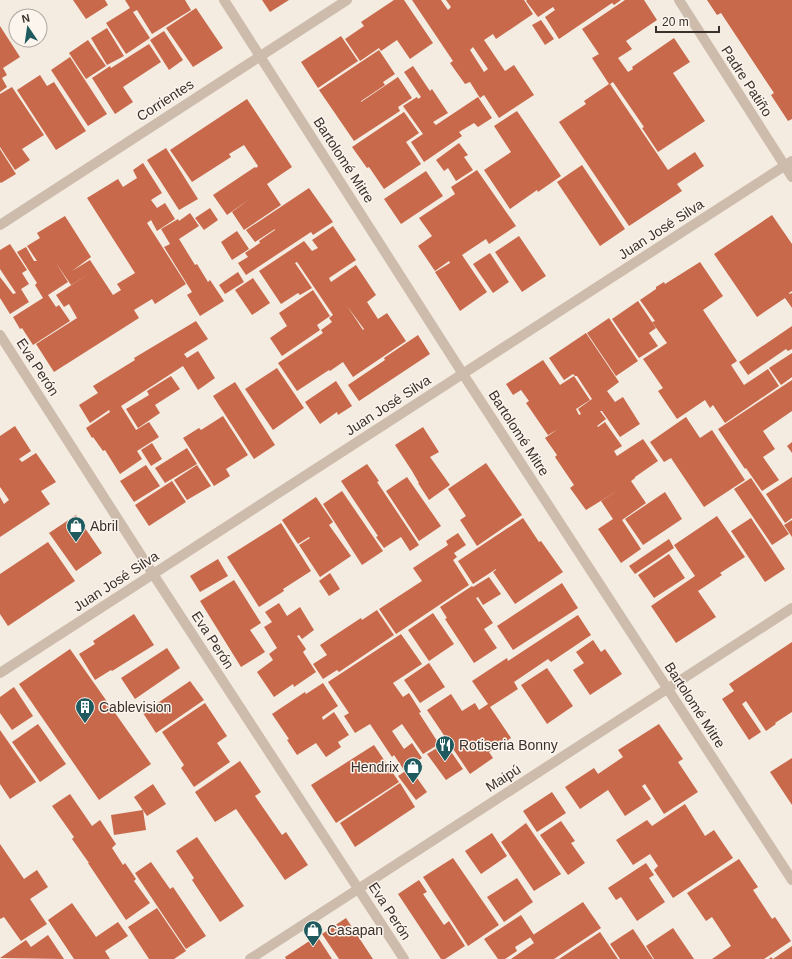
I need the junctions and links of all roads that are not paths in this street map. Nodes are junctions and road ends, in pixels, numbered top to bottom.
1 (224, 0) edge
2 (347, 0) edge
3 (679, 0) edge
4 (260, 55) junction
5 (788, 163) edge
6 (792, 177) edge
7 (0, 225) edge
8 (0, 335) edge
9 (463, 374) junction
10 (153, 574) junction
11 (792, 608) edge
12 (0, 673) edge
13 (668, 688) junction
14 (792, 880) edge
15 (358, 889) junction
16 (250, 959) edge
17 (404, 959) edge

1 - 4 street, Bartolomé Mitre
2 - 4 street, Corrientes
3 - 5 street, Padre Patiño
4 - 7 street, Corrientes
4 - 9 street, Bartolomé Mitre
5 - 6 street, Padre Patiño
5 - 9 street, Juan José Silva
8 - 10 street, Eva Perón
9 - 10 street, Juan José Silva
9 - 13 street, Bartolomé Mitre
10 - 12 street, Juan José Silva
10 - 15 street, Eva Perón
11 - 13 street, Maipú
13 - 14 street, Bartolomé Mitre
13 - 15 street, Maipú
15 - 16 street, Maipú
15 - 17 street, Eva Perón

